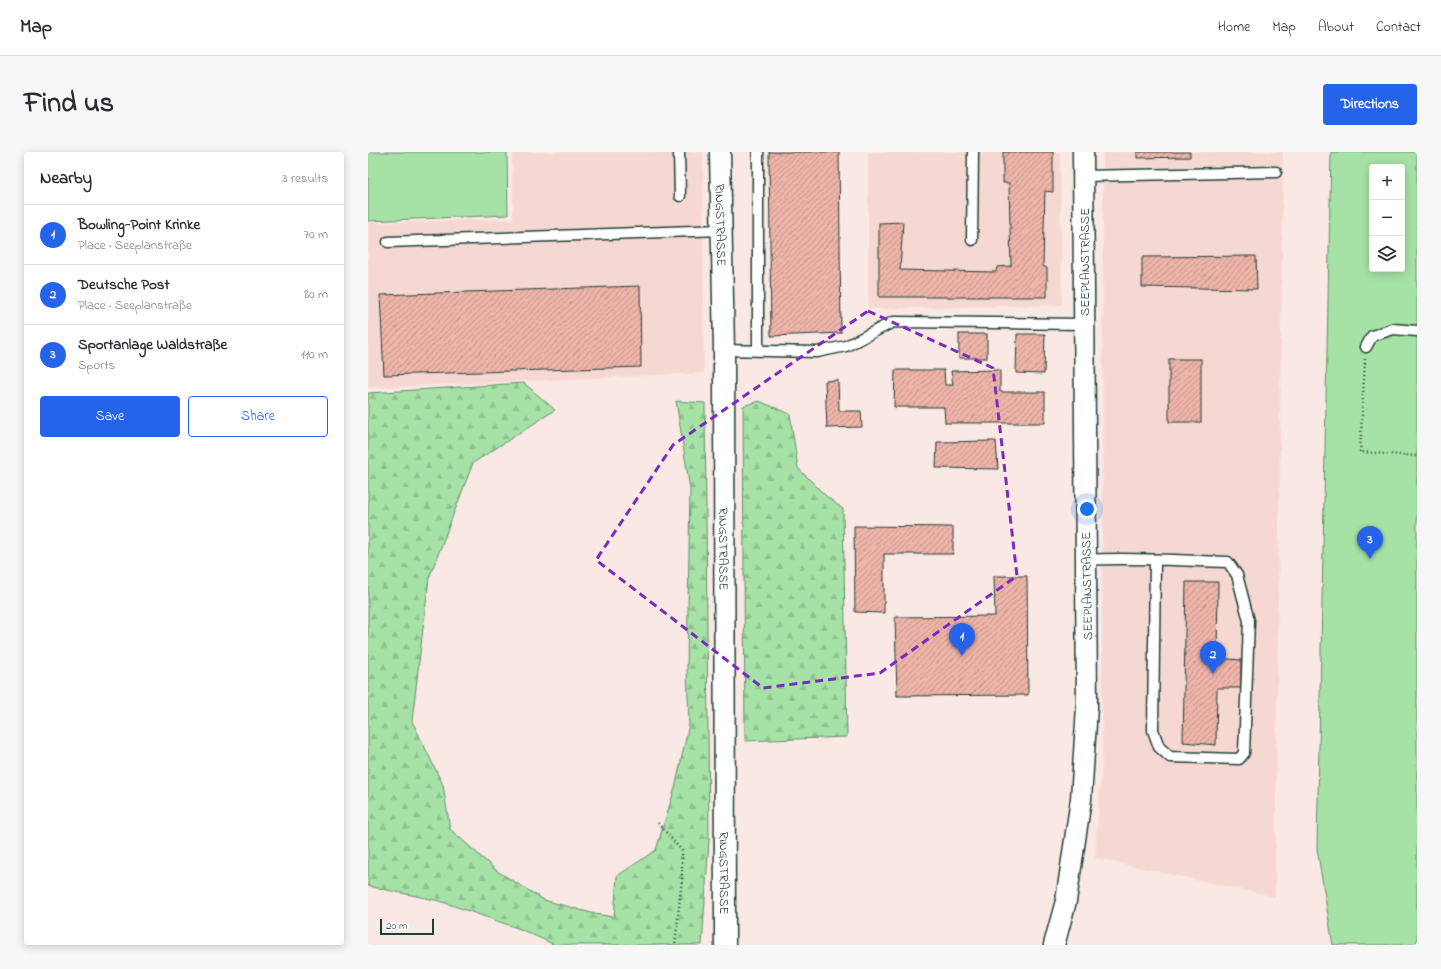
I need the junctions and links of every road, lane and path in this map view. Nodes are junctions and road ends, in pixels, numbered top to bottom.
1 (679, 152) edge
2 (720, 152) edge
3 (758, 152) edge
4 (973, 152) edge
5 (1083, 152) edge
6 (1276, 172) dead end
7 (1083, 176) junction
8 (680, 196) dead end
9 (722, 230) junction
10 (972, 240) dead end
11 (388, 242) dead end
12 (1084, 324) junction
13 (1417, 331) edge
14 (1366, 347) joint
15 (724, 350) junction
16 (758, 350) junction
17 (1417, 456) edge
18 (1086, 560) junction
19 (1155, 561) junction
20 (658, 823) dead end
21 (675, 945) edge
22 (725, 945) edge
23 (1054, 945) edge

1 - 8 lane
2 - 9 street, RINGSTRASSE
3 - 16 lane
4 - 10 lane
5 - 7 street, SEEPLANSTRASSE
6 - 7 lane
7 - 12 street, SEEPLANSTRASSE
9 - 11 lane
9 - 15 street, RINGSTRASSE
12 - 16 lane
12 - 18 street, SEEPLANSTRASSE
13 - 14 lane
14 - 17 path
15 - 16 lane
15 - 22 street, RINGSTRASSE
18 - 19 lane
18 - 23 street, SEEPLANSTRASSE
19 - 19 lane
20 - 21 path

